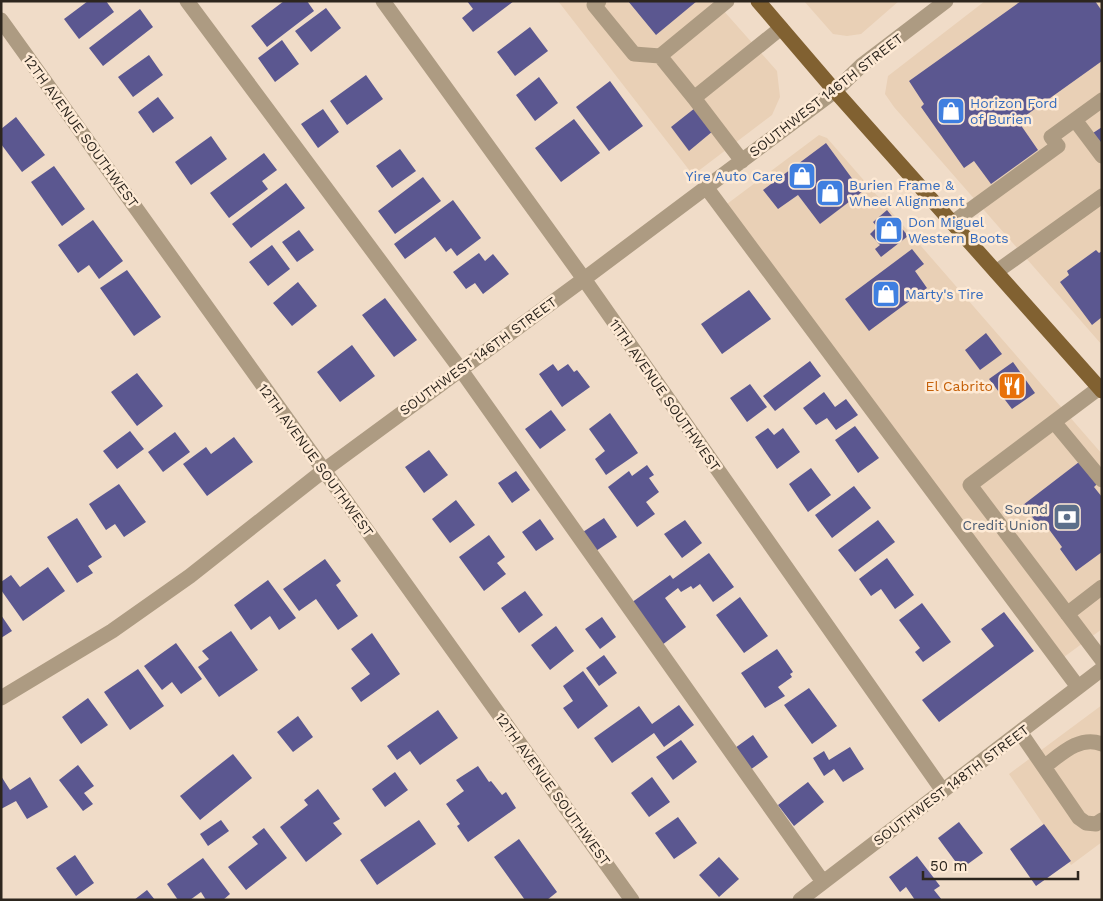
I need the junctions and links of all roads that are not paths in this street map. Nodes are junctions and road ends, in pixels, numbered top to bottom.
1 (187, 1) edge
2 (383, 1) edge
3 (599, 1) edge
4 (727, 1) edge
5 (758, 1) edge
6 (946, 1) edge
7 (1, 20) edge
8 (781, 28) junction
9 (660, 56) junction
10 (835, 91) junction
11 (694, 98) junction
12 (1102, 100) edge
13 (1075, 120) junction
14 (1102, 156) edge
15 (742, 161) junction
16 (706, 188) junction
17 (1102, 196) edge
18 (952, 223) junction
19 (996, 272) junction
20 (584, 279) junction
21 (460, 370) junction
22 (1100, 389) edge
23 (1054, 422) junction
24 (323, 471) junction
25 (1102, 480) edge
26 (1102, 587) edge
27 (1067, 614) junction
28 (1102, 660) edge
29 (1102, 669) edge
30 (1078, 687) junction
31 (1, 698) edge
32 (1020, 732) junction
33 (1102, 744) edge
34 (1044, 767) junction
35 (943, 791) junction
36 (1102, 820) edge
37 (823, 882) junction
38 (632, 900) edge
39 (800, 900) edge

1 - 21 street
2 - 20 street, 11TH AVENUE SOUTHWEST
3 - 9 street
4 - 9 street
5 - 8 main road
6 - 10 street, SOUTHWEST 146TH STREET
7 - 24 street, 12TH AVENUE SOUTHWEST
8 - 10 main road
8 - 11 street
9 - 11 street
10 - 15 street, SOUTHWEST 146TH STREET
10 - 18 main road
11 - 15 street
12 - 13 street
13 - 14 street
13 - 18 street
15 - 16 street, SOUTHWEST 146TH STREET
16 - 20 street, SOUTHWEST 146TH STREET
16 - 30 street
17 - 19 street
18 - 19 main road
19 - 22 main road
20 - 21 street, SOUTHWEST 146TH STREET
20 - 35 street, 11TH AVENUE SOUTHWEST
21 - 24 street, SOUTHWEST 146TH STREET
21 - 37 street
22 - 23 street
23 - 25 street
23 - 27 street
24 - 31 street, SOUTHWEST 146TH STREET
24 - 38 street, 12TH AVENUE SOUTHWEST
26 - 27 street
27 - 28 street
29 - 30 street, SOUTHWEST 148TH STREET
30 - 32 street, SOUTHWEST 148TH STREET
32 - 34 street
32 - 35 street, SOUTHWEST 148TH STREET
33 - 34 street
34 - 36 street
35 - 37 street, SOUTHWEST 148TH STREET
37 - 39 street, SOUTHWEST 148TH STREET

